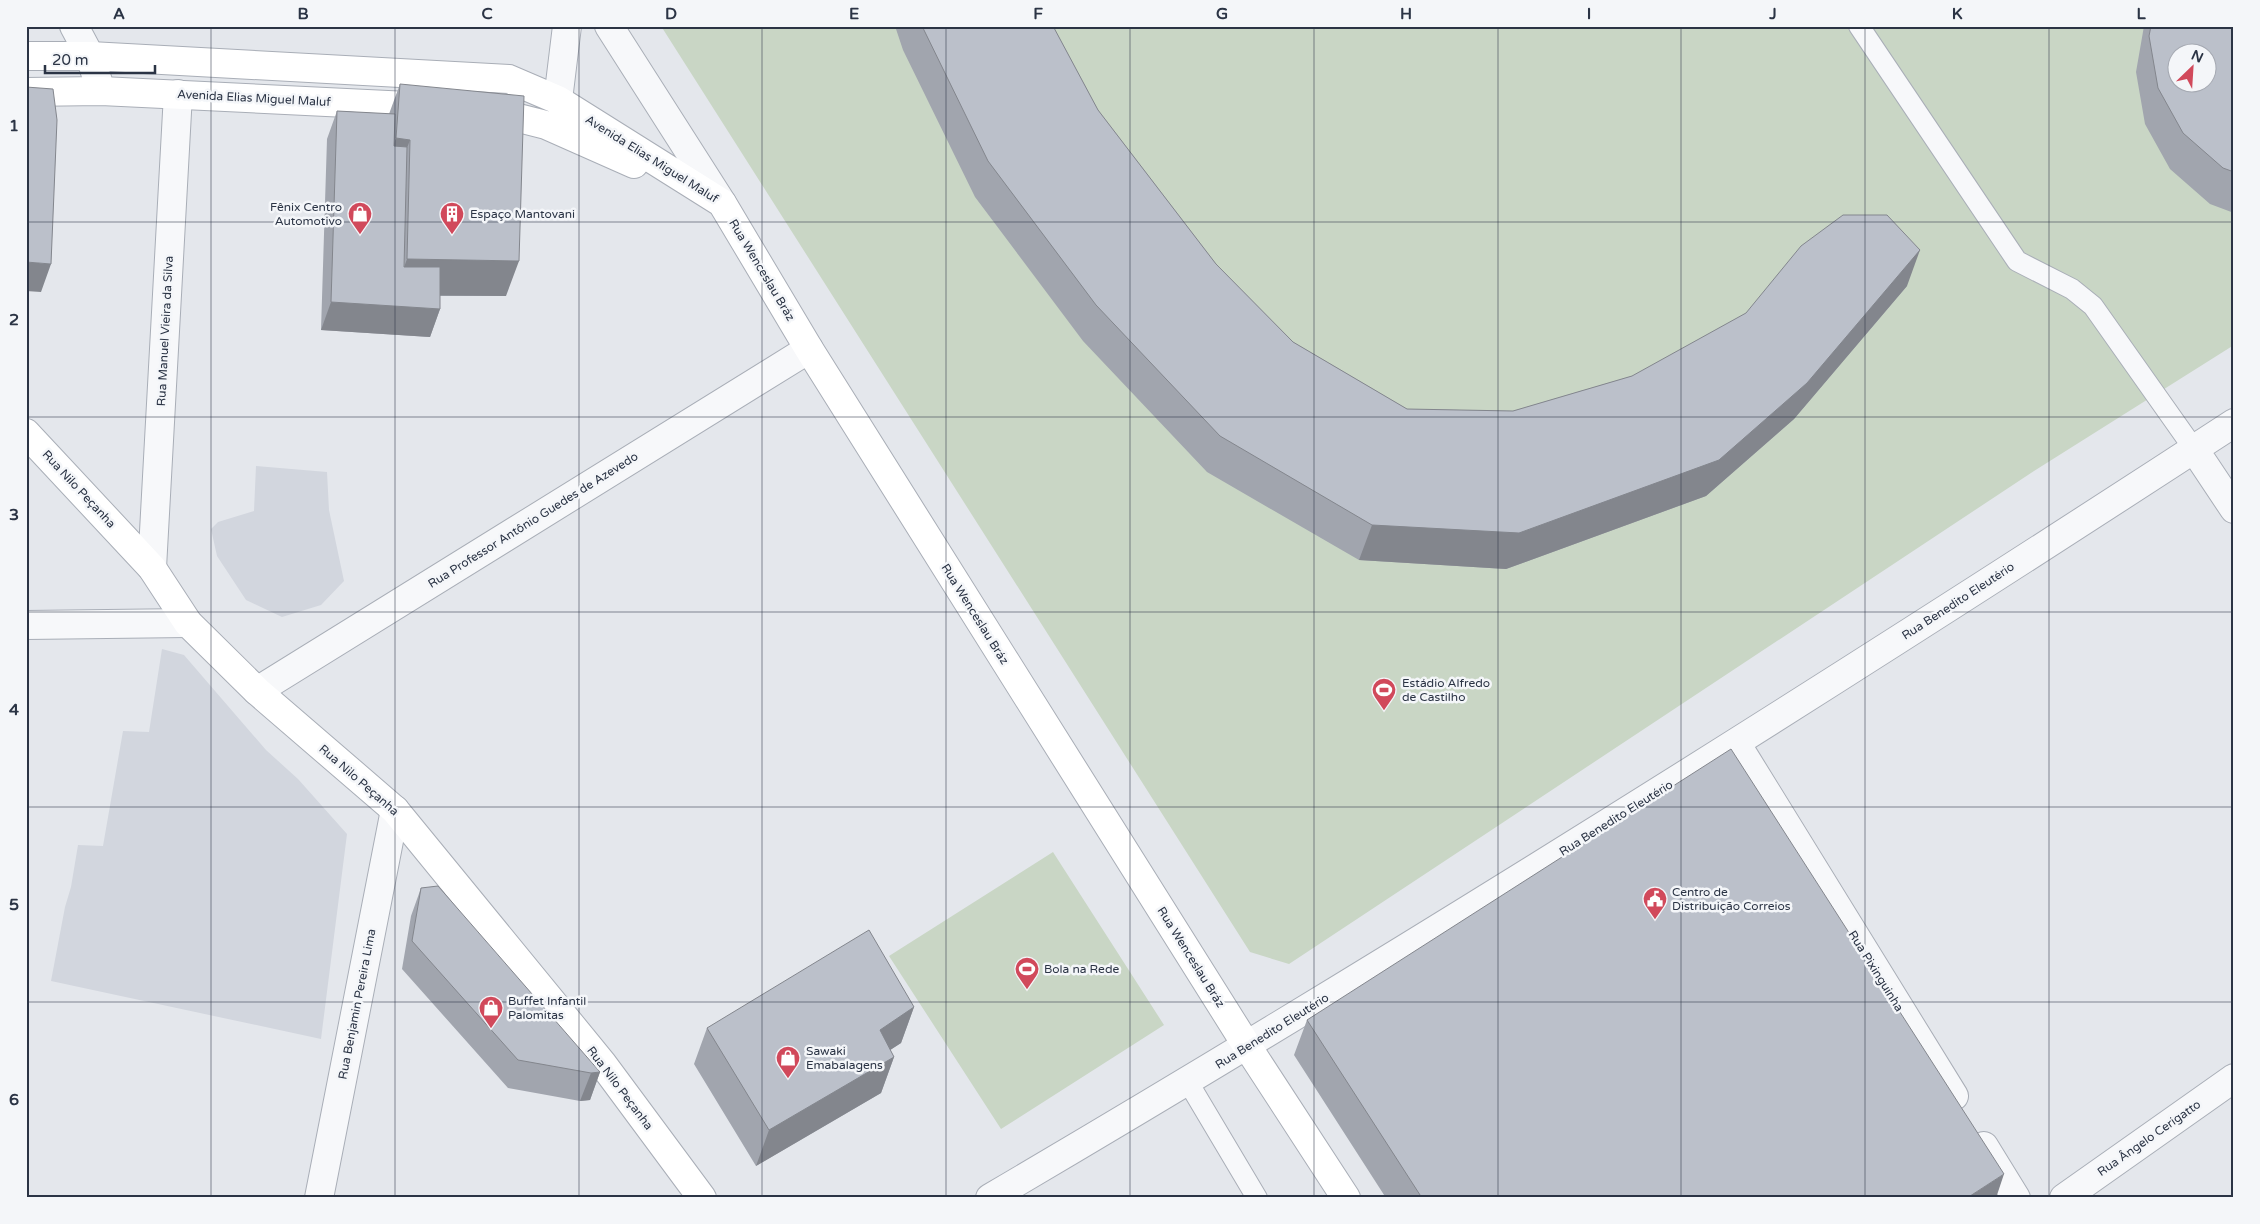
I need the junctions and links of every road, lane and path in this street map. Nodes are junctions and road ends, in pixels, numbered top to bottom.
1 (74, 26) edge
2 (567, 26) edge
3 (609, 26) edge
4 (1859, 26) edge
5 (26, 56) edge
6 (90, 56) junction
7 (101, 91) junction
8 (26, 92) edge
9 (178, 94) junction
10 (558, 100) junction
11 (546, 125) junction
12 (722, 204) junction
13 (809, 349) junction
14 (2234, 423) edge
15 (26, 433) edge
16 (2194, 449) junction
17 (2234, 509) edge
18 (152, 568) junction
19 (188, 624) junction
20 (26, 625) edge
21 (257, 691) junction
22 (1736, 743) junction
23 (395, 810) junction
24 (1247, 1046) junction
25 (2234, 1078) edge
26 (1188, 1082) junction
27 (319, 1198) edge
28 (702, 1198) edge
29 (990, 1198) edge
30 (1257, 1198) edge
31 (1346, 1198) edge
32 (2016, 1198) edge
33 (2064, 1198) edge

1 - 6 street
2 - 10 street
3 - 12 street, Rua Wenceslau Bráz
4 - 16 lane
5 - 6 main road, Avenida Elias Miguel Maluf
6 - 7 street
6 - 10 main road, Avenida Elias Miguel Maluf
7 - 8 main road, Avenida Elias Miguel Maluf
7 - 9 main road, Avenida Elias Miguel Maluf
9 - 11 main road, Avenida Elias Miguel Maluf
9 - 18 street, Rua Manuel Vieira da Silva
10 - 11 main road
10 - 12 main road, Avenida Elias Miguel Maluf
11 - 12 main road, Avenida Elias Miguel Maluf
12 - 13 main road, Rua Wenceslau Bráz
13 - 21 street, Rua Professor Antônio Guedes de Azevedo
13 - 24 main road, Rua Wenceslau Bráz
14 - 16 street, Rua Benedito Eleutério
15 - 18 main road, Rua Nilo Peçanha
16 - 17 street
16 - 22 street, Rua Benedito Eleutério
18 - 19 main road, Rua Nilo Peçanha
19 - 20 street
19 - 21 main road, Rua Nilo Peçanha
21 - 23 main road, Rua Nilo Peçanha
22 - 24 street, Rua Benedito Eleutério
22 - 32 street, Rua Pixinguinha
23 - 27 street, Rua Benjamin Pereira Lima
23 - 28 main road, Rua Nilo Peçanha
24 - 26 street, Rua Benedito Eleutério
24 - 31 main road, Rua Wenceslau Bráz
25 - 33 street, Rua Ângelo Cerigatto
26 - 29 street, Rua Benedito Eleutério
26 - 30 lane

